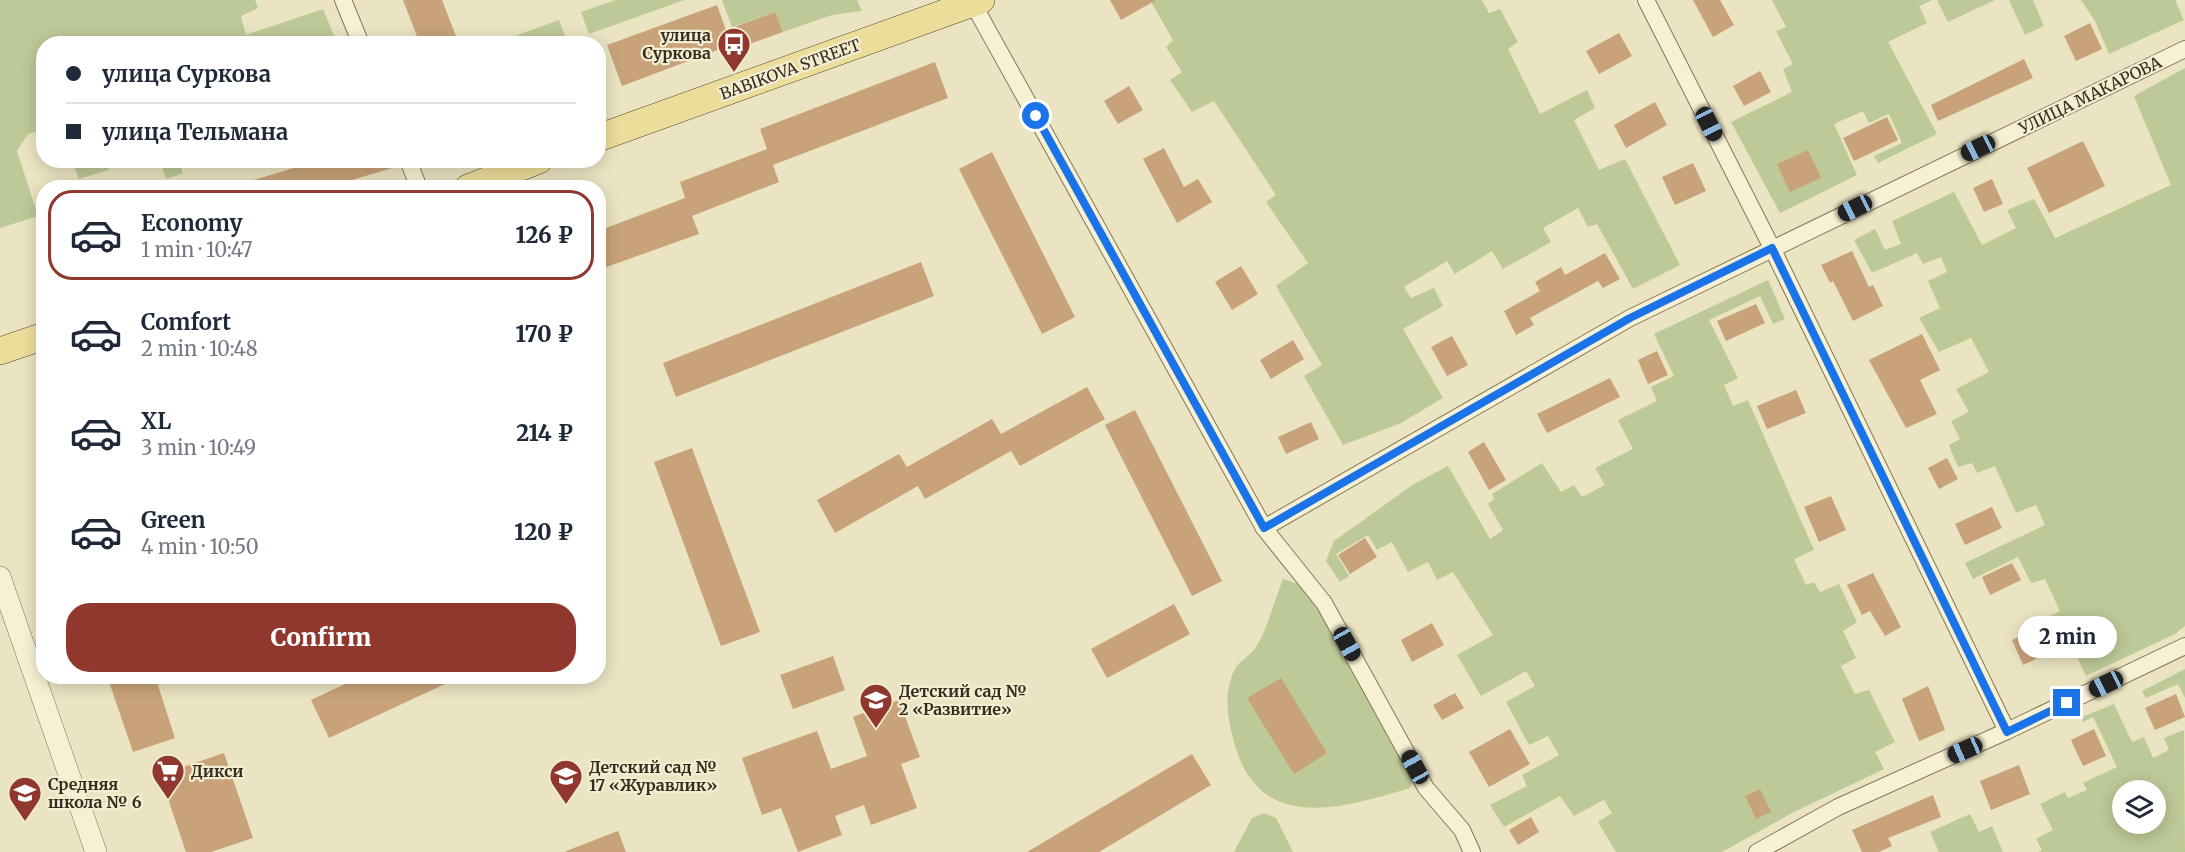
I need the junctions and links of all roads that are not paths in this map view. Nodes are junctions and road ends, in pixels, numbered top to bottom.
1 (343, 0) edge
2 (1646, 0) edge
3 (975, 1) edge
4 (358, 36) edge
5 (2185, 49) edge
6 (606, 135) edge
7 (519, 168) edge
8 (488, 180) edge
9 (1772, 248) junction
10 (36, 339) edge
11 (0, 351) edge
12 (1264, 528) junction
13 (0, 577) edge
14 (2185, 646) edge
15 (36, 680) edge
16 (37, 684) edge
17 (2007, 732) junction
18 (96, 852) edge
19 (1472, 852) edge
20 (1757, 852) edge

1 - 4 street
2 - 9 street
3 - 6 main road, BABIKOVA STREET
3 - 12 street
5 - 9 street, УЛИЦА МАКАРОВА
7 - 8 main road
9 - 12 street, УЛИЦА МАКАРОВА
9 - 17 street
10 - 11 main road
12 - 19 street
13 - 15 street
14 - 17 street
16 - 18 street
17 - 20 street

